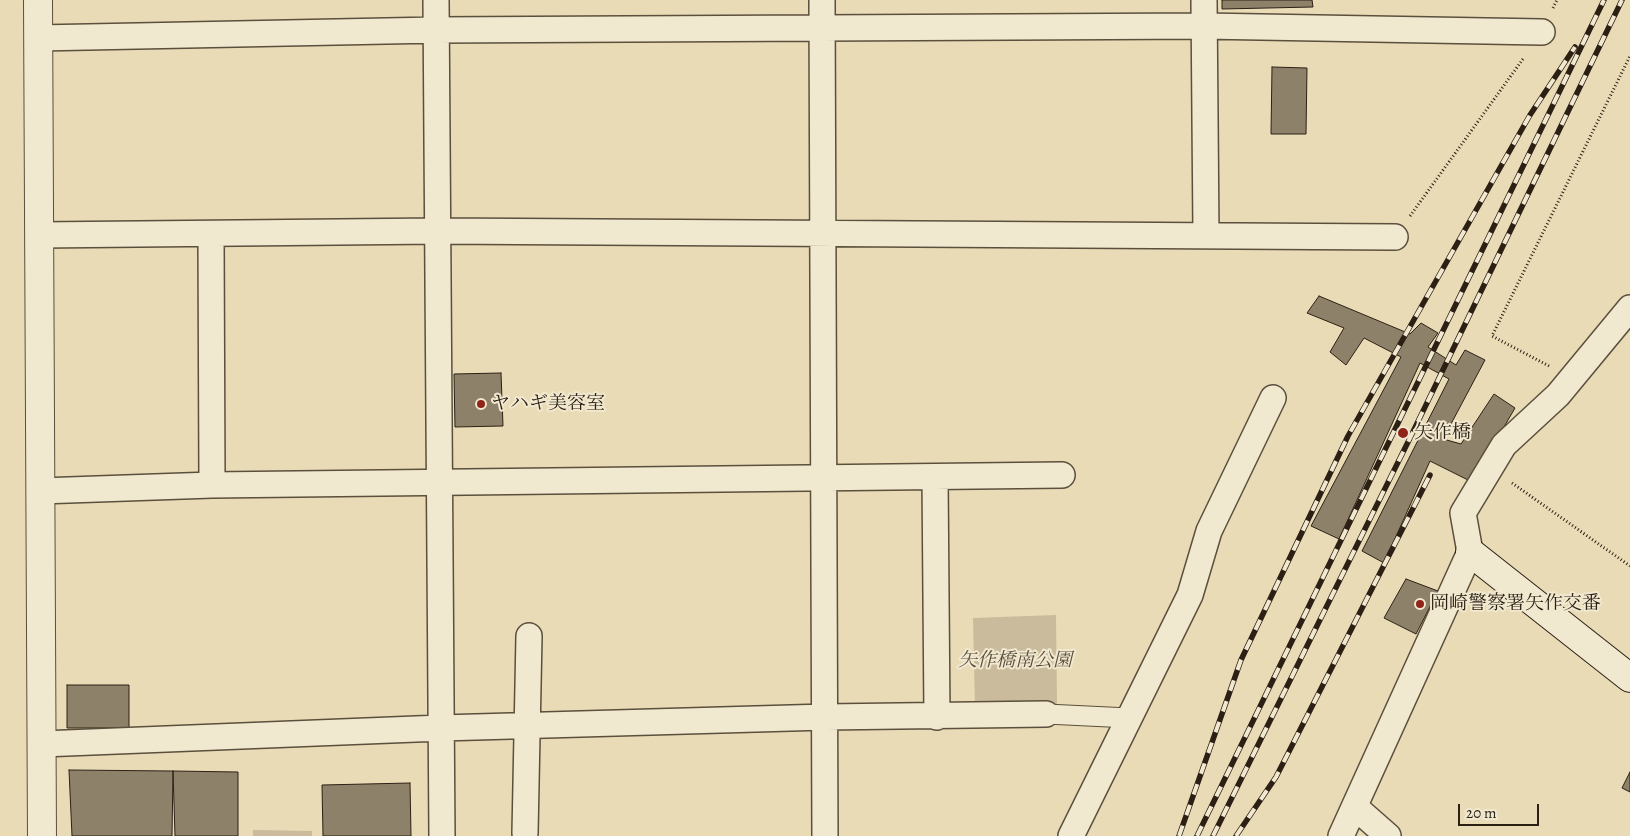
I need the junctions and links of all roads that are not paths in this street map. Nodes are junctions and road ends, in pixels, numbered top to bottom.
1 (38, 0) edge
2 (436, 0) edge
3 (822, 0) edge
4 (1204, 0) edge
5 (1204, 26) junction
6 (822, 28) junction
7 (436, 30) junction
8 (1542, 32) road end
9 (38, 38) junction
10 (438, 231) junction
11 (824, 234) junction
12 (39, 235) junction
13 (211, 235) junction
14 (1206, 236) junction
15 (1395, 237) road end
16 (1630, 308) edge
17 (1274, 398) dead end
18 (1062, 476) dead end
19 (935, 477) junction
20 (825, 479) junction
21 (439, 484) junction
22 (212, 485) junction
23 (40, 491) junction
24 (1470, 552) junction
25 (529, 636) dead end
26 (1630, 678) edge
27 (1046, 714) joint
28 (826, 717) junction
29 (937, 717) junction
30 (1129, 718) junction
31 (527, 725) junction
32 (441, 728) junction
33 (42, 744) junction
34 (1355, 807) junction
35 (525, 833) dead end
36 (42, 836) edge
37 (442, 836) edge
38 (826, 836) edge
39 (1071, 836) edge
40 (1341, 836) edge
41 (1388, 836) edge

1 - 9 street
2 - 7 street
3 - 6 street
4 - 5 street
5 - 6 street
5 - 8 street
5 - 14 street
6 - 7 street
6 - 11 street
7 - 9 street
7 - 10 street
9 - 12 street
10 - 11 street
10 - 13 street
10 - 21 street
11 - 14 street
11 - 20 street
12 - 13 street
12 - 23 street
13 - 22 street
14 - 15 street
16 - 24 street
17 - 30 street
18 - 19 street
19 - 20 street
19 - 29 street
20 - 21 street
20 - 28 street
21 - 22 street
21 - 32 street
22 - 23 street
23 - 33 street
24 - 26 street
24 - 34 street
25 - 31 street
27 - 29 street
27 - 30 street
28 - 29 street
28 - 31 street
28 - 38 street
30 - 39 street
31 - 32 street
31 - 35 street
32 - 33 street
32 - 37 street
33 - 36 street
34 - 40 street
34 - 41 street

